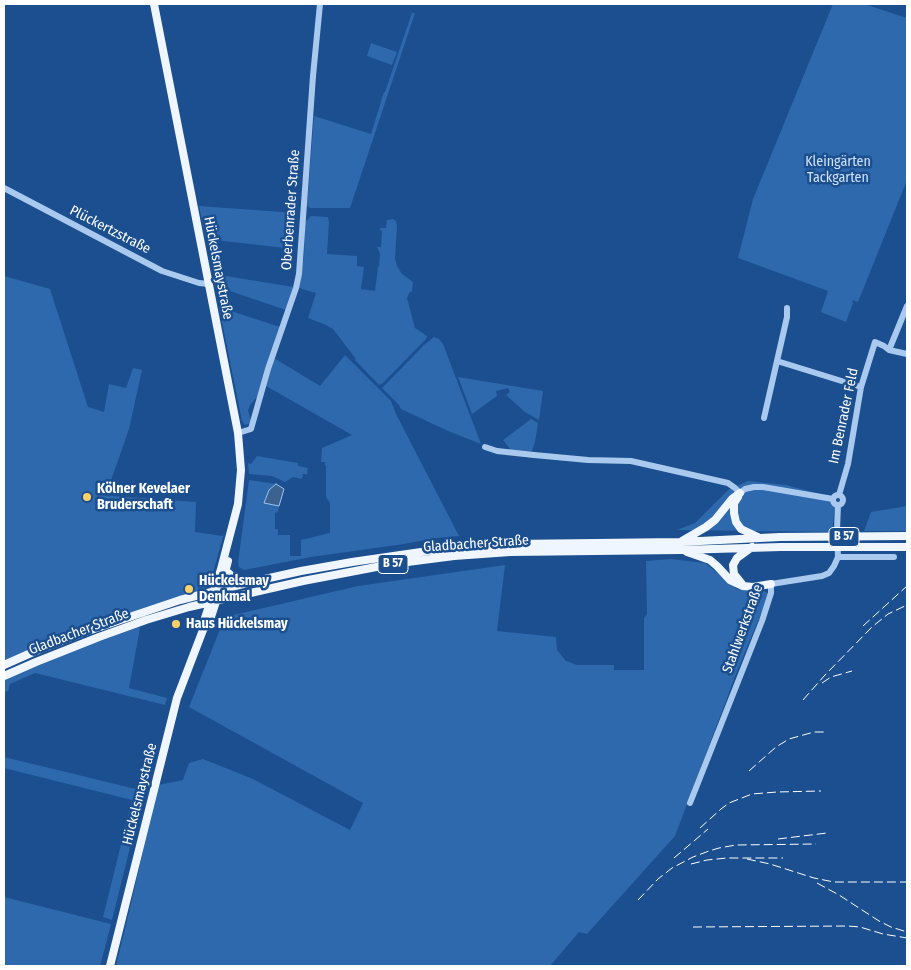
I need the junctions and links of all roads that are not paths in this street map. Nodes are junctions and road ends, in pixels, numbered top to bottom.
1 (154, 4) edge
2 (320, 4) edge
3 (4, 188) edge
4 (208, 284) junction
5 (907, 306) edge
6 (787, 308) dead end
7 (889, 350) junction
8 (907, 354) edge
9 (778, 361) junction
10 (861, 387) junction
11 (764, 418) dead end
12 (238, 432) junction
13 (485, 447) dead end
14 (740, 493) junction
15 (836, 502) junction
16 (907, 536) edge
17 (230, 538) junction
18 (760, 538) junction
19 (680, 546) junction
20 (752, 547) junction
21 (907, 547) edge
22 (838, 557) junction
23 (894, 557) dead end
24 (226, 571) junction
25 (251, 582) junction
26 (772, 584) junction
27 (748, 587) junction
28 (216, 591) junction
29 (213, 602) junction
30 (189, 606) junction
31 (204, 618) junction
32 (203, 630) junction
33 (4, 665) edge
34 (4, 676) edge
35 (690, 803) dead end
36 (110, 966) edge

1 - 4 main road, Hückelsmaystraße
2 - 12 street, Oberbenrader Straße
3 - 4 street, Plückertzstraße
4 - 12 main road, Hückelsmaystraße
5 - 7 street
6 - 9 street
7 - 8 street
7 - 10 street, Im Benrader Feld
9 - 10 street
9 - 11 street
10 - 15 street, Im Benrader Feld
12 - 17 main road, Hückelsmaystraße
13 - 14 street
14 - 15 street
14 - 18 main road
14 - 19 main road
15 - 22 street
16 - 18 main road, Gladbacher Straße / B 57, bridge
17 - 24 main road, Hückelsmaystraße
17 - 28 main road, Hückelsmaystraße
18 - 19 main road, Gladbacher Straße / B 57
19 - 20 main road, Gladbacher Straße / B 57
19 - 25 main road, Gladbacher Straße / B 57
19 - 27 main road
19 - 29 main road, Gladbacher Straße / B 57
20 - 21 main road, Gladbacher Straße / B 57, bridge
20 - 27 main road
22 - 23 street
22 - 26 street, Stahlwerkstraße
24 - 25 main road
24 - 28 main road, Hückelsmaystraße
25 - 28 main road, Gladbacher Straße / B 57
26 - 27 main road
26 - 35 street, Stahlwerkstraße
28 - 29 main road, Hückelsmaystraße
28 - 33 main road, Gladbacher Straße / B 57
29 - 30 main road, Gladbacher Straße / B 57
29 - 31 main road, Hückelsmaystraße
29 - 32 main road, Hückelsmaystraße
30 - 31 main road
30 - 34 main road, Gladbacher Straße / B 57
31 - 32 main road, Hückelsmaystraße
32 - 36 main road, Hückelsmaystraße

